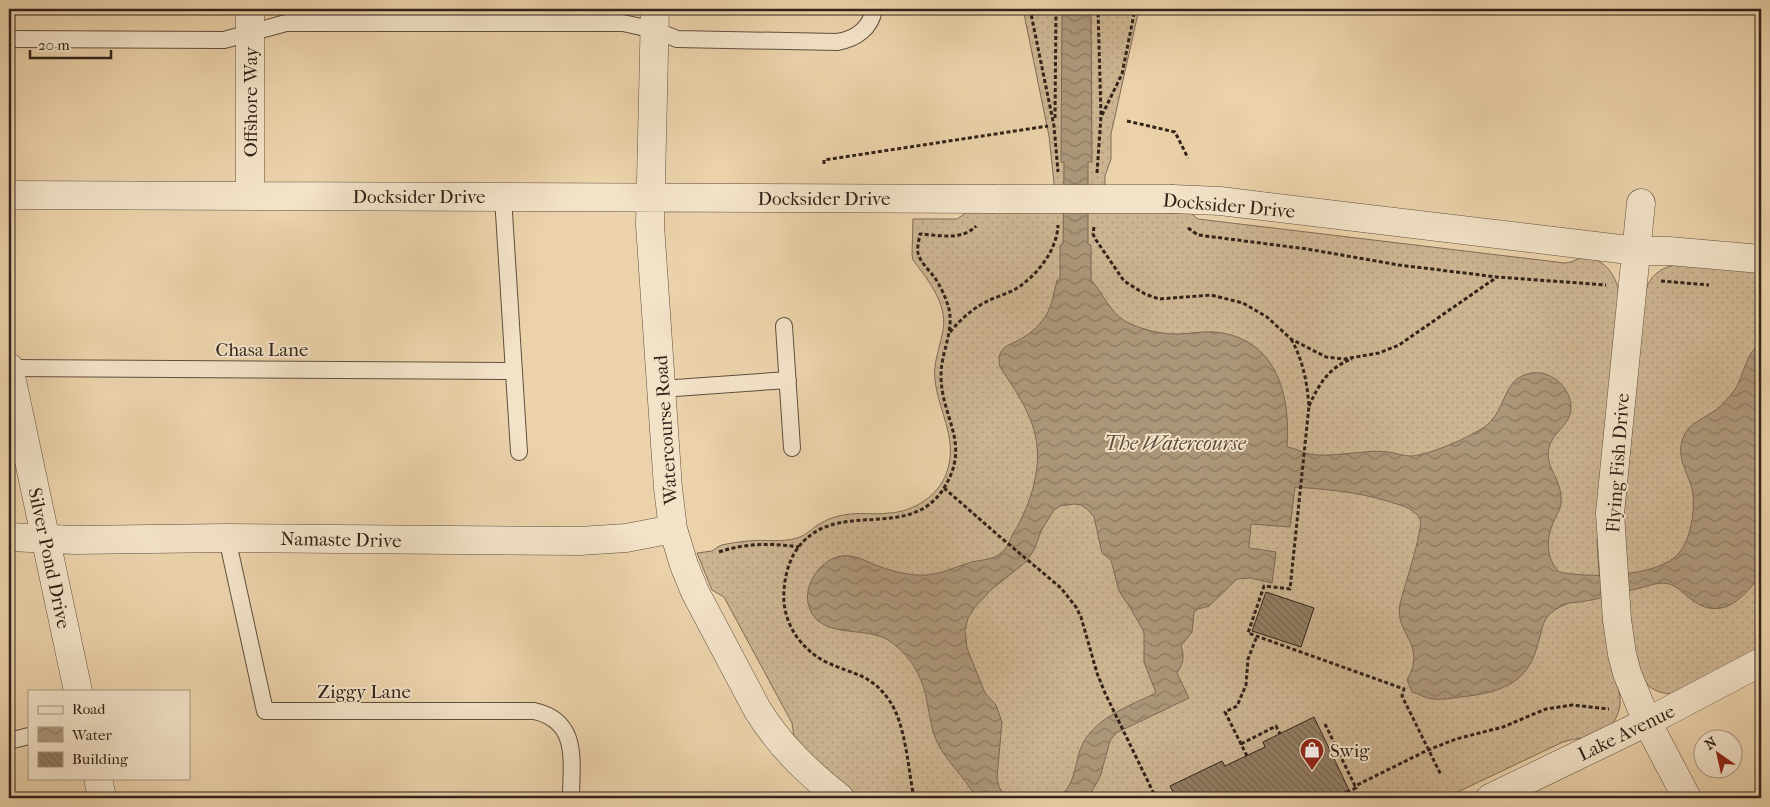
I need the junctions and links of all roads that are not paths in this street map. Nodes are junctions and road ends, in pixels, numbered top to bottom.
1 (874, 9) edge
2 (655, 19) edge
3 (250, 21) edge
4 (9, 39) edge
5 (9, 195) edge
6 (250, 196) junction
7 (504, 197) junction
8 (652, 198) junction
9 (1641, 203) dead end
10 (1637, 251) junction
11 (1761, 259) edge
12 (784, 326) dead end
13 (9, 367) edge
14 (514, 370) junction
15 (788, 380) junction
16 (661, 389) junction
17 (792, 448) dead end
18 (519, 452) dead end
19 (673, 530) junction
20 (9, 537) edge
21 (45, 538) junction
22 (226, 538) junction
23 (1761, 662) edge
24 (78, 690) edge
25 (1647, 722) junction
26 (28, 736) edge
27 (9, 741) edge
28 (98, 780) edge
29 (823, 794) edge
30 (102, 798) edge
31 (571, 798) edge
32 (1490, 798) edge
33 (1687, 798) edge

1 - 2 lane
2 - 3 lane
2 - 8 street, Watercourse Road
3 - 4 lane
3 - 6 street, Offshore Way
5 - 6 street, Docksider Drive
6 - 7 street, Docksider Drive
7 - 8 street, Docksider Drive
7 - 14 lane
8 - 10 street, Docksider Drive, bridge
8 - 16 street, Watercourse Road
9 - 10 street, Flying Fish Drive
10 - 11 street
10 - 25 street, Flying Fish Drive
12 - 15 lane
13 - 14 lane, Chasa Lane
13 - 21 street, Silver Pond Drive
14 - 18 lane
15 - 16 lane
15 - 17 lane
16 - 19 street, Watercourse Road
19 - 22 street, Namaste Drive
19 - 29 street, Watercourse Road
20 - 21 street, Namaste Drive
21 - 22 street, Namaste Drive
21 - 24 street, Silver Pond Drive
22 - 31 lane, Ziggy Lane
23 - 25 street, Lake Avenue
25 - 32 street, Lake Avenue
25 - 33 street, Flying Fish Drive
26 - 27 lane
28 - 30 street

